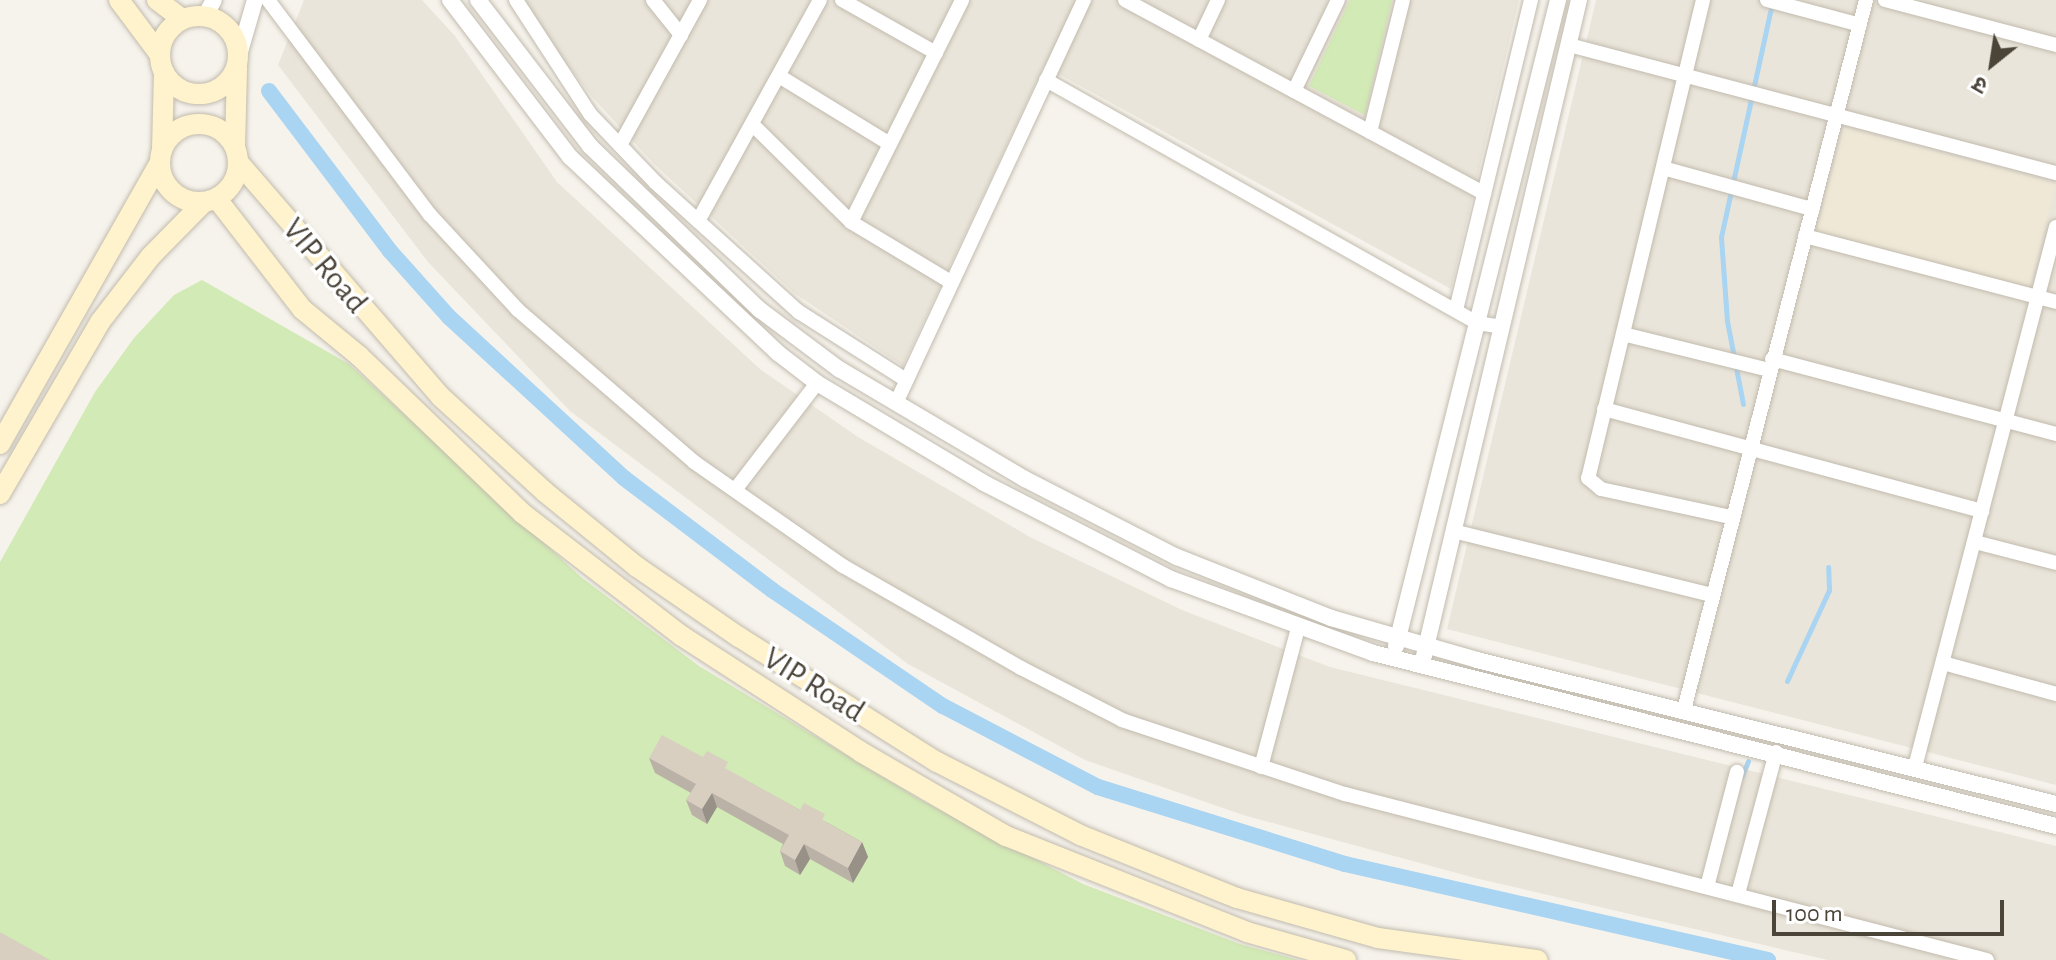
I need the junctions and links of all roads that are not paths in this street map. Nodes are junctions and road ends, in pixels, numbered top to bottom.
1 (119, 0) edge
2 (157, 0) edge
3 (255, 0) edge
4 (268, 0) edge
5 (450, 0) edge
6 (478, 0) edge
7 (516, 0) edge
8 (653, 0) edge
9 (700, 0) edge
10 (820, 0) edge
11 (842, 0) edge
12 (962, 0) edge
13 (1084, 0) edge
14 (1125, 0) edge
15 (1218, 0) edge
16 (1338, 0) edge
17 (1403, 0) edge
18 (1531, 0) edge
19 (1558, 0) edge
20 (1579, 0) edge
21 (1703, 0) edge
22 (1767, 0) edge
23 (1866, 0) edge
24 (1885, 0) edge
25 (210, 8) edge
26 (182, 19) junction
27 (1860, 25) junction
28 (681, 35) junction
29 (1199, 40) junction
30 (1569, 45) junction
31 (2056, 45) edge
32 (936, 53) junction
33 (238, 61) junction
34 (162, 64) junction
35 (779, 76) junction
36 (1685, 76) junction
37 (1046, 80) junction
38 (1294, 91) junction
39 (1836, 116) junction
40 (753, 125) junction
41 (1370, 132) junction
42 (890, 144) junction
43 (620, 145) junction
44 (237, 155) junction
45 (160, 157) junction
46 (1663, 168) junction
47 (2056, 173) edge
48 (1484, 193) junction
49 (210, 201) junction
50 (1812, 209) junction
51 (698, 221) junction
52 (851, 222) junction
53 (2056, 227) edge
54 (1805, 236) junction
55 (951, 282) junction
56 (2038, 297) junction
57 (2056, 302) edge
58 (1456, 310) junction
59 (1477, 323) junction
60 (1502, 327) junction
61 (1623, 334) junction
62 (1771, 364) junction
63 (906, 380) junction
64 (817, 383) junction
65 (896, 403) junction
66 (1604, 409) junction
67 (2006, 421) junction
68 (2056, 434) edge
69 (0, 444) edge
70 (1749, 448) junction
71 (735, 490) junction
72 (0, 494) edge
73 (1983, 511) junction
74 (1731, 517) junction
75 (1453, 531) junction
76 (1975, 542) junction
77 (2056, 563) edge
78 (1711, 595) junction
79 (1298, 628) junction
80 (1398, 637) junction
81 (1426, 645) junction
82 (1392, 659) junction
83 (1943, 663) junction
84 (1421, 667) junction
85 (2056, 694) edge
86 (1684, 710) junction
87 (1776, 752) junction
88 (1261, 767) junction
89 (1915, 767) junction
90 (1737, 772) dead end
91 (2056, 804) edge
92 (2056, 826) edge
93 (1707, 887) junction
94 (1738, 894) junction
95 (1346, 960) edge
96 (1537, 960) edge
97 (1987, 960) edge

1 - 34 main road
2 - 26 main road
3 - 33 street
4 - 71 street
5 - 64 street
6 - 65 street
7 - 43 street
8 - 28 street
9 - 28 street
10 - 35 street
11 - 32 street
12 - 32 street
13 - 37 street
14 - 29 street
15 - 29 street
16 - 38 street
17 - 41 street
18 - 48 street
19 - 59 street
20 - 30 street
21 - 36 street
22 - 27 street
23 - 27 street
24 - 31 street
25 - 26 main road
25 - 33 main road
26 - 34 main road
27 - 39 street
28 - 43 street
29 - 38 street
30 - 36 street
30 - 60 street
32 - 42 street
33 - 34 main road
33 - 44 main road
34 - 45 main road
35 - 40 street
35 - 42 street
36 - 39 street
36 - 46 street
37 - 55 street
37 - 58 street
38 - 41 street
39 - 47 street
39 - 50 street
40 - 51 street
40 - 52 street
41 - 48 street
42 - 52 street
43 - 51 street
44 - 45 main road
44 - 49 main road
44 - 96 main road, VIP Road
45 - 49 main road
45 - 69 main road
46 - 50 street
46 - 61 street
48 - 58 street
49 - 72 main road
49 - 95 main road, VIP Road
50 - 54 street
51 - 63 street
52 - 55 street
53 - 56 street
54 - 56 street
54 - 62 street
55 - 63 street
56 - 57 street
56 - 67 street
58 - 59 street
59 - 60 street
59 - 80 street
60 - 75 street
61 - 62 street
61 - 66 street
62 - 67 street
62 - 70 street
63 - 65 street
64 - 71 street
64 - 79 street
65 - 80 street
66 - 70 street
66 - 74 street
67 - 68 street
67 - 73 street
70 - 73 street
70 - 74 street
71 - 88 street
73 - 76 street
74 - 78 street
75 - 78 street
75 - 81 street
76 - 77 street
76 - 83 street
78 - 86 street
79 - 82 street
79 - 88 street
80 - 81 street
80 - 82 street
81 - 84 street
81 - 86 street
82 - 84 street
83 - 85 street
83 - 89 street
84 - 87 street
86 - 89 street
87 - 92 street
87 - 94 street
88 - 93 street
89 - 91 street
90 - 93 street
93 - 94 street
94 - 97 street

